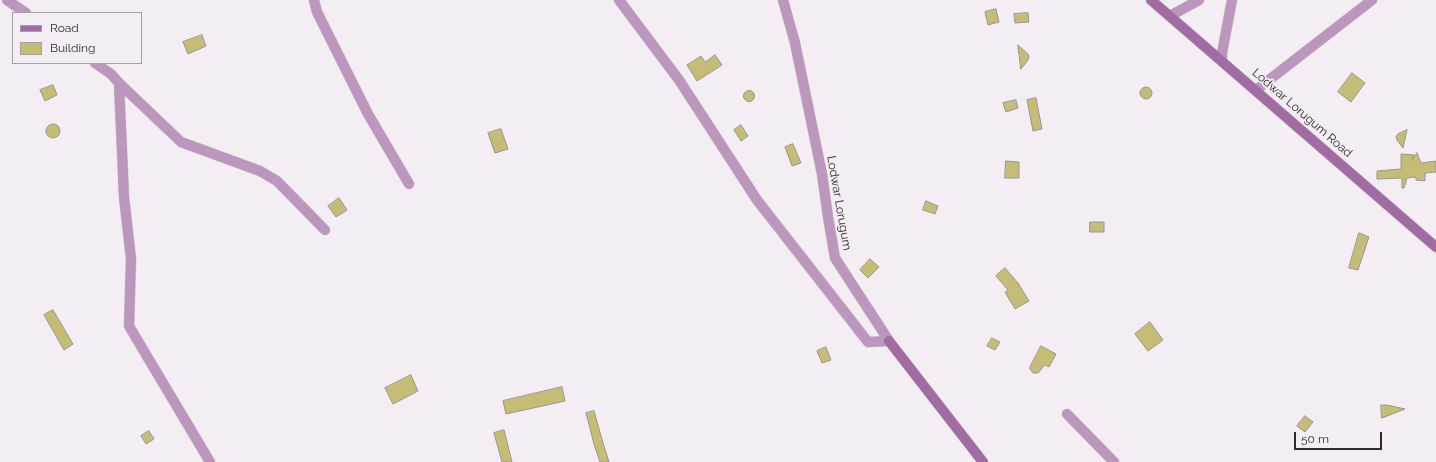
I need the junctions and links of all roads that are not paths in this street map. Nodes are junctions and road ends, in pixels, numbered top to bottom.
1 (8, 0) edge
2 (314, 0) edge
3 (619, 0) edge
4 (783, 0) edge
5 (1151, 0) edge
6 (1199, 0) edge
7 (1232, 0) edge
8 (1372, 0) edge
9 (25, 12) edge
10 (1170, 16) junction
11 (1222, 61) junction
12 (96, 64) edge
13 (119, 83) junction
14 (1256, 90) junction
15 (409, 184) dead end
16 (325, 230) dead end
17 (1436, 247) edge
18 (889, 341) junction
19 (1067, 414) dead end
20 (210, 462) edge
21 (983, 462) edge
22 (1114, 462) edge

1 - 9 street
2 - 15 street
3 - 18 street
4 - 18 street, Lodwar Lorugum
5 - 10 main road, Lodwar Lorugum Road
6 - 10 street
7 - 11 street
8 - 14 street
10 - 11 main road, Lodwar Lorugum Road
11 - 14 main road, Lodwar Lorugum Road
12 - 13 street
13 - 16 street
13 - 20 street
14 - 17 main road, Lodwar Lorugum Road
18 - 21 main road, Lodwar Lorugum
19 - 22 street

